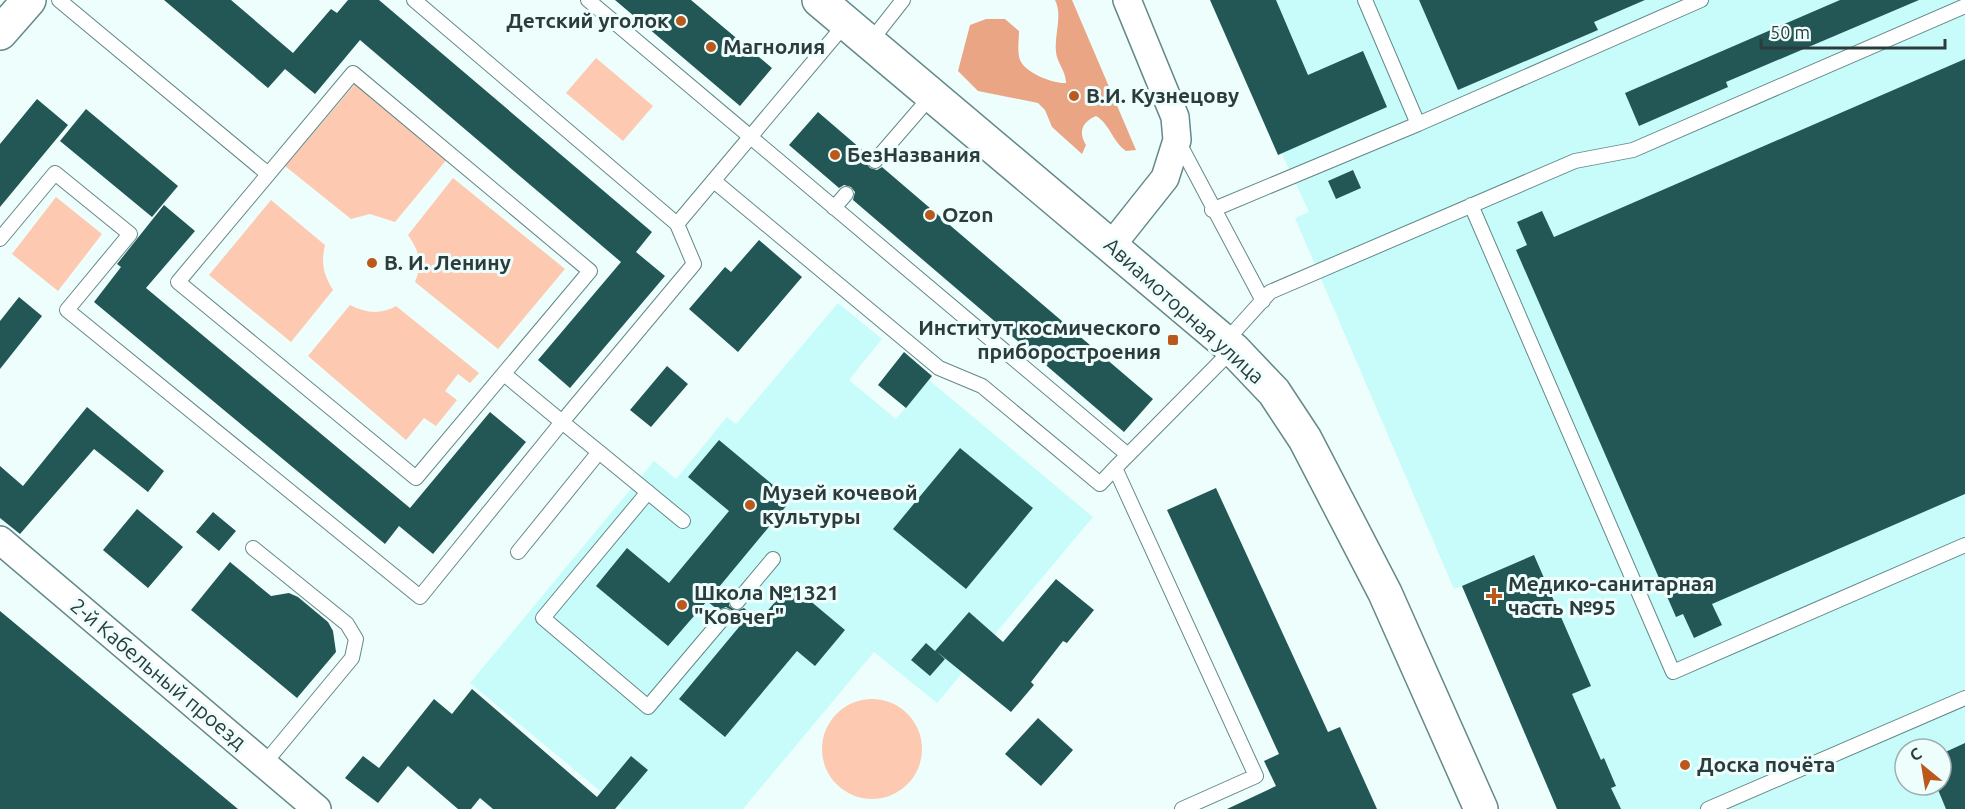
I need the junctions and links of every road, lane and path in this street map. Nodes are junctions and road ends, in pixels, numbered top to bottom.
1 (29, 0) edge
2 (59, 0) edge
3 (414, 0) edge
4 (588, 0) edge
5 (819, 0) edge
6 (903, 0) edge
7 (1127, 0) edge
8 (1365, 0) edge
9 (1701, 0) edge
10 (1965, 6) edge
11 (0, 33) edge
12 (858, 33) junction
13 (932, 95) junction
14 (1418, 124) junction
15 (752, 137) junction
16 (1177, 140) junction
17 (875, 161) dead end
18 (268, 174) junction
19 (714, 181) junction
20 (846, 194) dead end
21 (1471, 205) junction
22 (834, 208) junction
23 (1212, 210) junction
24 (677, 224) junction
25 (0, 239) edge
26 (1111, 246) junction
27 (1263, 301) junction
28 (1229, 346) junction
29 (504, 374) junction
30 (562, 422) junction
31 (599, 452) junction
32 (1128, 455) junction
33 (1115, 468) junction
34 (648, 492) junction
35 (683, 521) dead end
36 (0, 540) edge
37 (1965, 545) edge
38 (253, 548) dead end
39 (518, 552) dead end
40 (773, 559) dead end
41 (736, 602) dead end
42 (724, 616) dead end
43 (1965, 698) edge
44 (264, 764) junction
45 (317, 809) edge
46 (1182, 809) edge
47 (1481, 809) edge
48 (1708, 809) edge

1 - 11 street
2 - 18 lane
3 - 24 lane
4 - 15 lane
5 - 12 street, Авиамоторная улица
6 - 12 lane
7 - 16 street
8 - 14 lane
9 - 14 lane
10 - 21 lane
12 - 13 street, Авиамоторная улица
12 - 15 lane
13 - 17 lane
13 - 26 street, Авиамоторная улица
14 - 23 lane
15 - 19 lane
15 - 22 lane
16 - 23 lane
16 - 26 street
18 - 29 lane
18 - 29 lane
19 - 24 lane
19 - 33 lane
20 - 22 lane
21 - 27 lane
21 - 37 lane
22 - 32 lane
23 - 27 lane
24 - 30 lane
25 - 30 lane
26 - 28 street, Авиамоторная улица
27 - 28 lane
28 - 32 lane
28 - 47 street, Авиамоторная улица
29 - 30 lane
30 - 31 lane
31 - 34 lane
31 - 39 lane
32 - 33 lane
33 - 46 lane
34 - 35 lane
34 - 42 lane
36 - 44 street, 2-й Кабельный проезд
38 - 44 lane
40 - 41 lane
43 - 48 lane
44 - 45 street, 2-й Кабельный проезд

